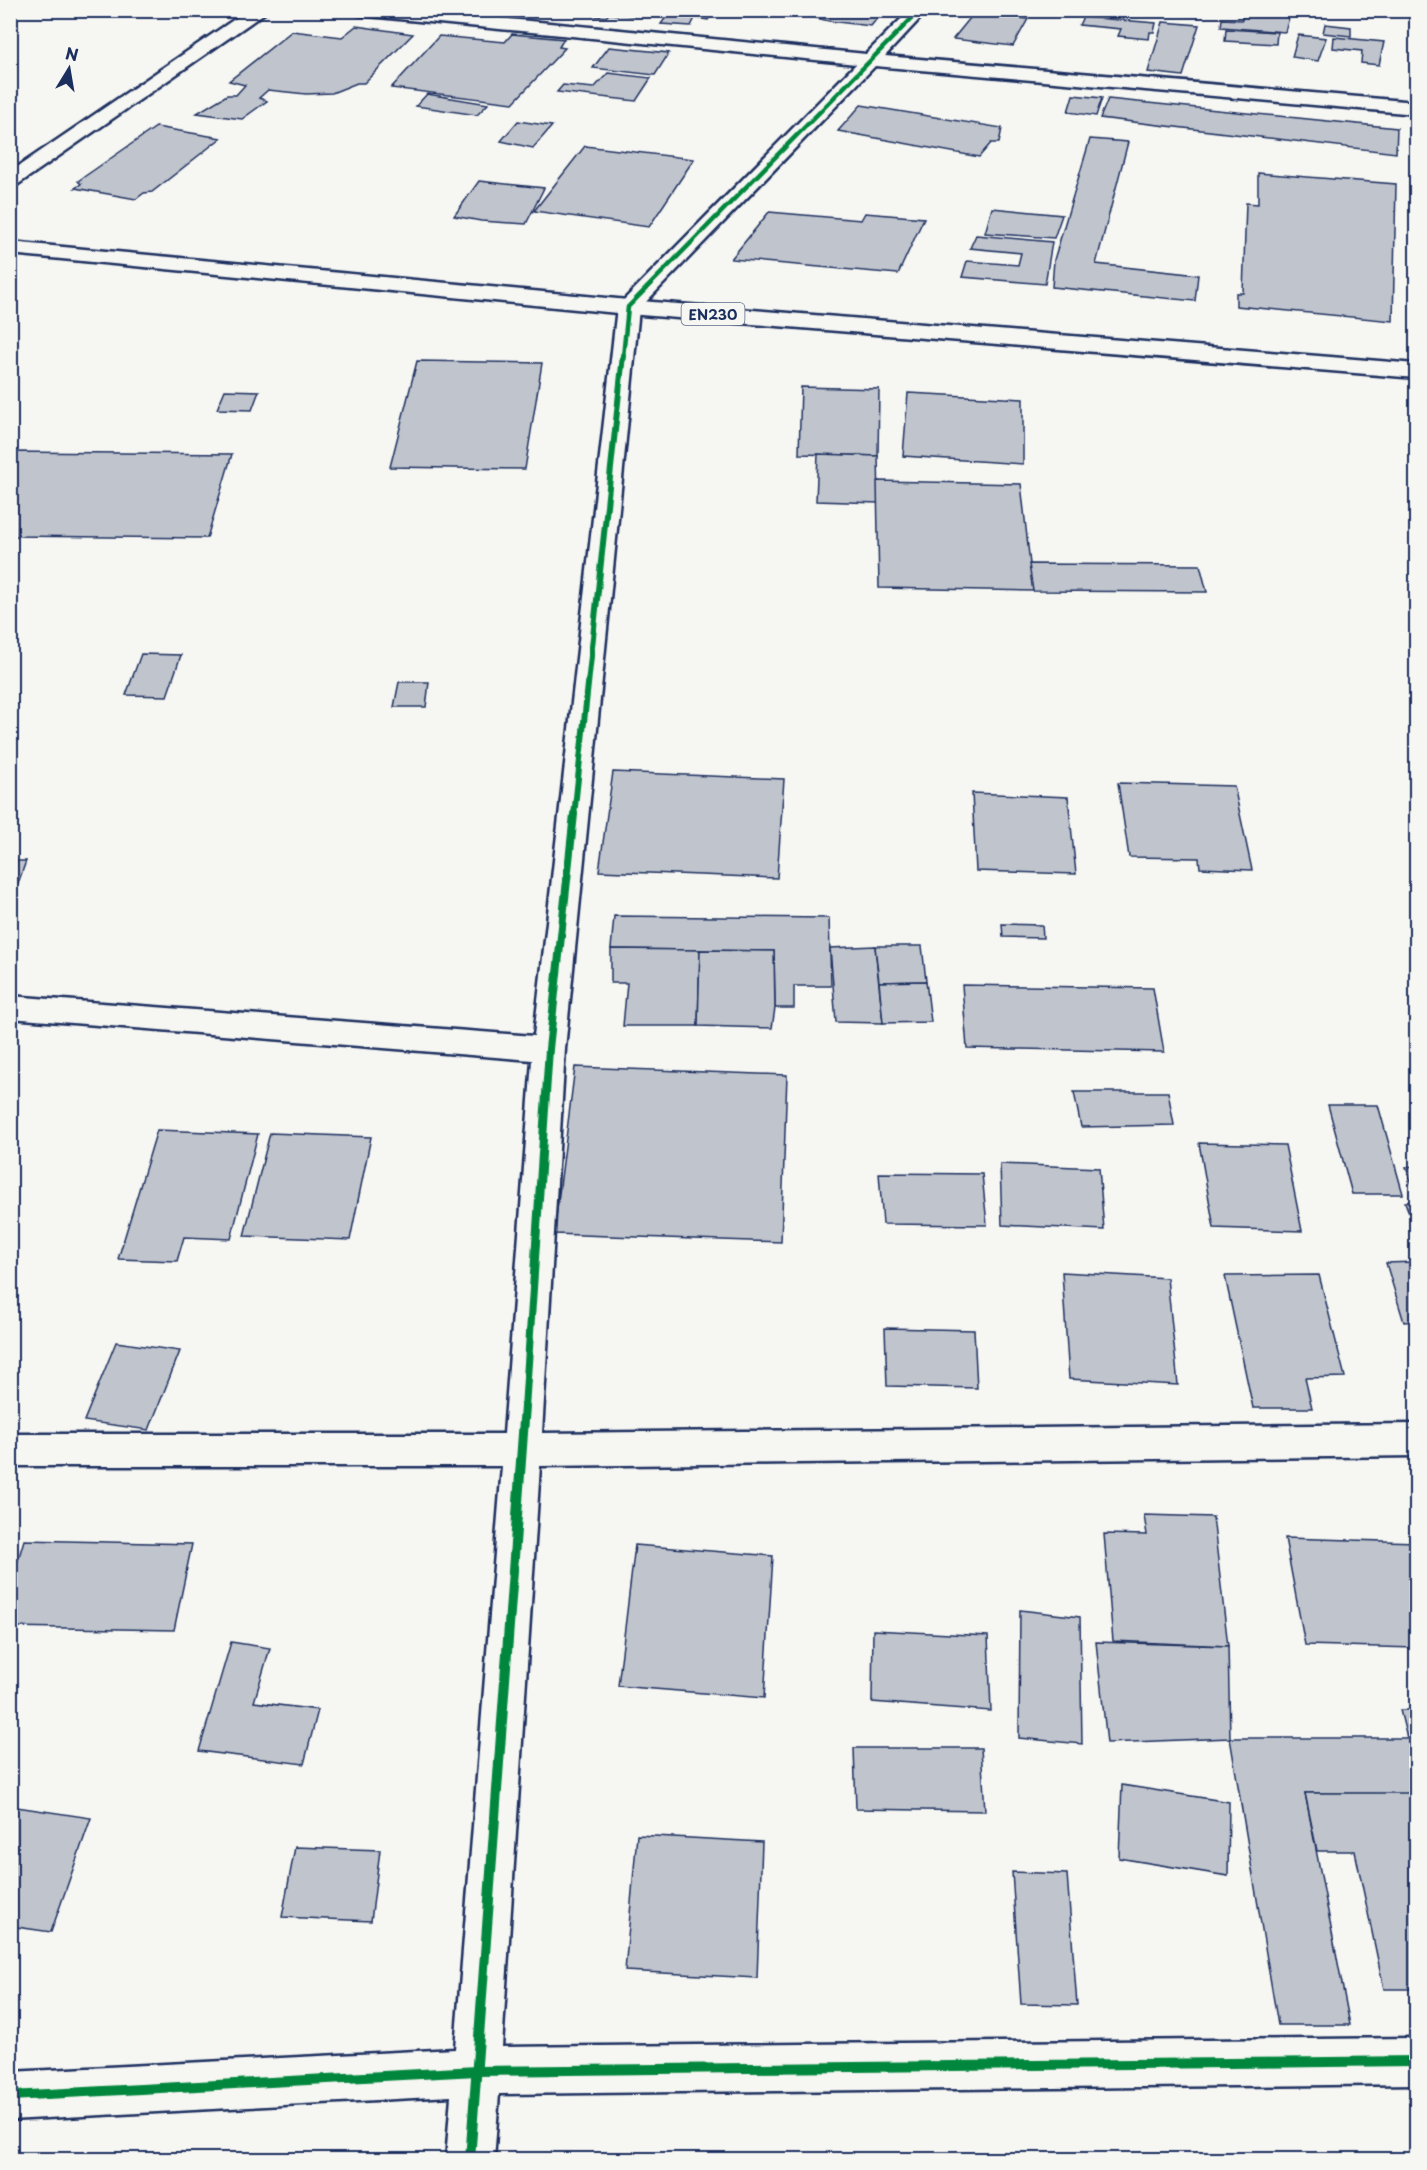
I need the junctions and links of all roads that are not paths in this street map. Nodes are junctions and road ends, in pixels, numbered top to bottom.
1 (261, 10) edge
2 (358, 10) edge
3 (920, 10) edge
4 (871, 60) junction
5 (1416, 108) edge
6 (10, 182) edge
7 (10, 248) edge
8 (628, 307) junction
9 (1416, 371) edge
10 (10, 1007) edge
11 (549, 1049) junction
12 (1416, 1440) edge
13 (10, 1450) edge
14 (522, 1450) junction
15 (1416, 2061) edge
16 (477, 2071) junction
17 (10, 2096) edge
18 (470, 2160) edge

1 - 6 street
2 - 4 street
3 - 4 street
4 - 5 street
4 - 8 street
7 - 8 street, EN230
8 - 9 street, EN230
8 - 11 street
10 - 11 street
11 - 14 street
12 - 14 street
13 - 14 street
14 - 16 street
15 - 16 street
16 - 17 street
16 - 18 street

